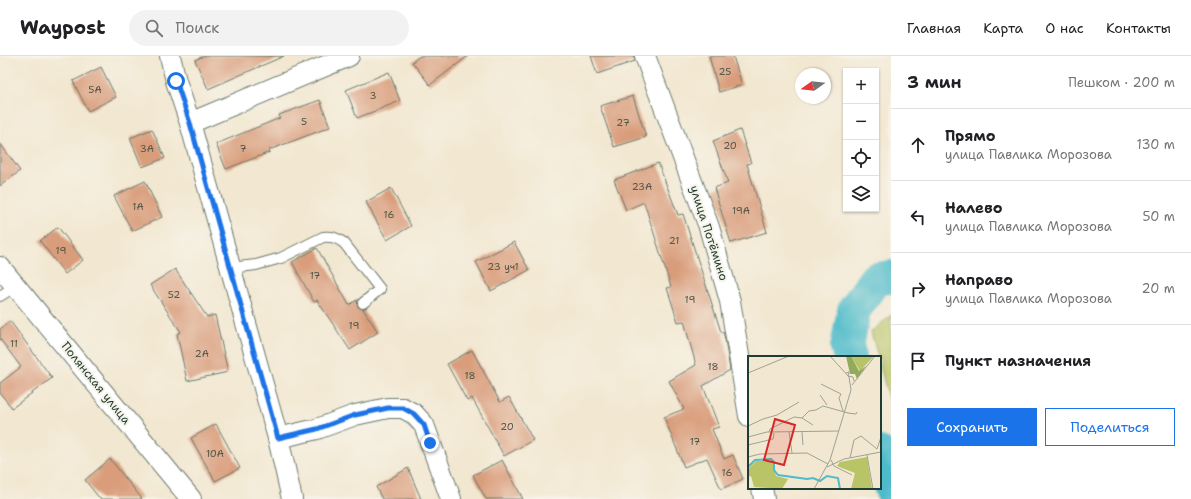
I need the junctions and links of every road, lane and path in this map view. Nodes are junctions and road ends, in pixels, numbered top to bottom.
1 (170, 56) edge
2 (349, 56) edge
3 (645, 56) edge
4 (190, 123) junction
5 (0, 267) edge
6 (230, 268) junction
7 (8, 291) edge
8 (363, 304) dead end
9 (748, 410) edge
10 (278, 438) junction
11 (762, 489) edge
12 (191, 499) edge
13 (292, 499) edge
14 (451, 499) edge
15 (764, 499) edge

1 - 4 street
2 - 4 street
3 - 9 street, улица Потёмино
4 - 6 street
5 - 7 street, Полянская улица
6 - 8 lane
6 - 10 street
7 - 12 street, Полянская улица
10 - 13 street
10 - 14 street
11 - 15 street

